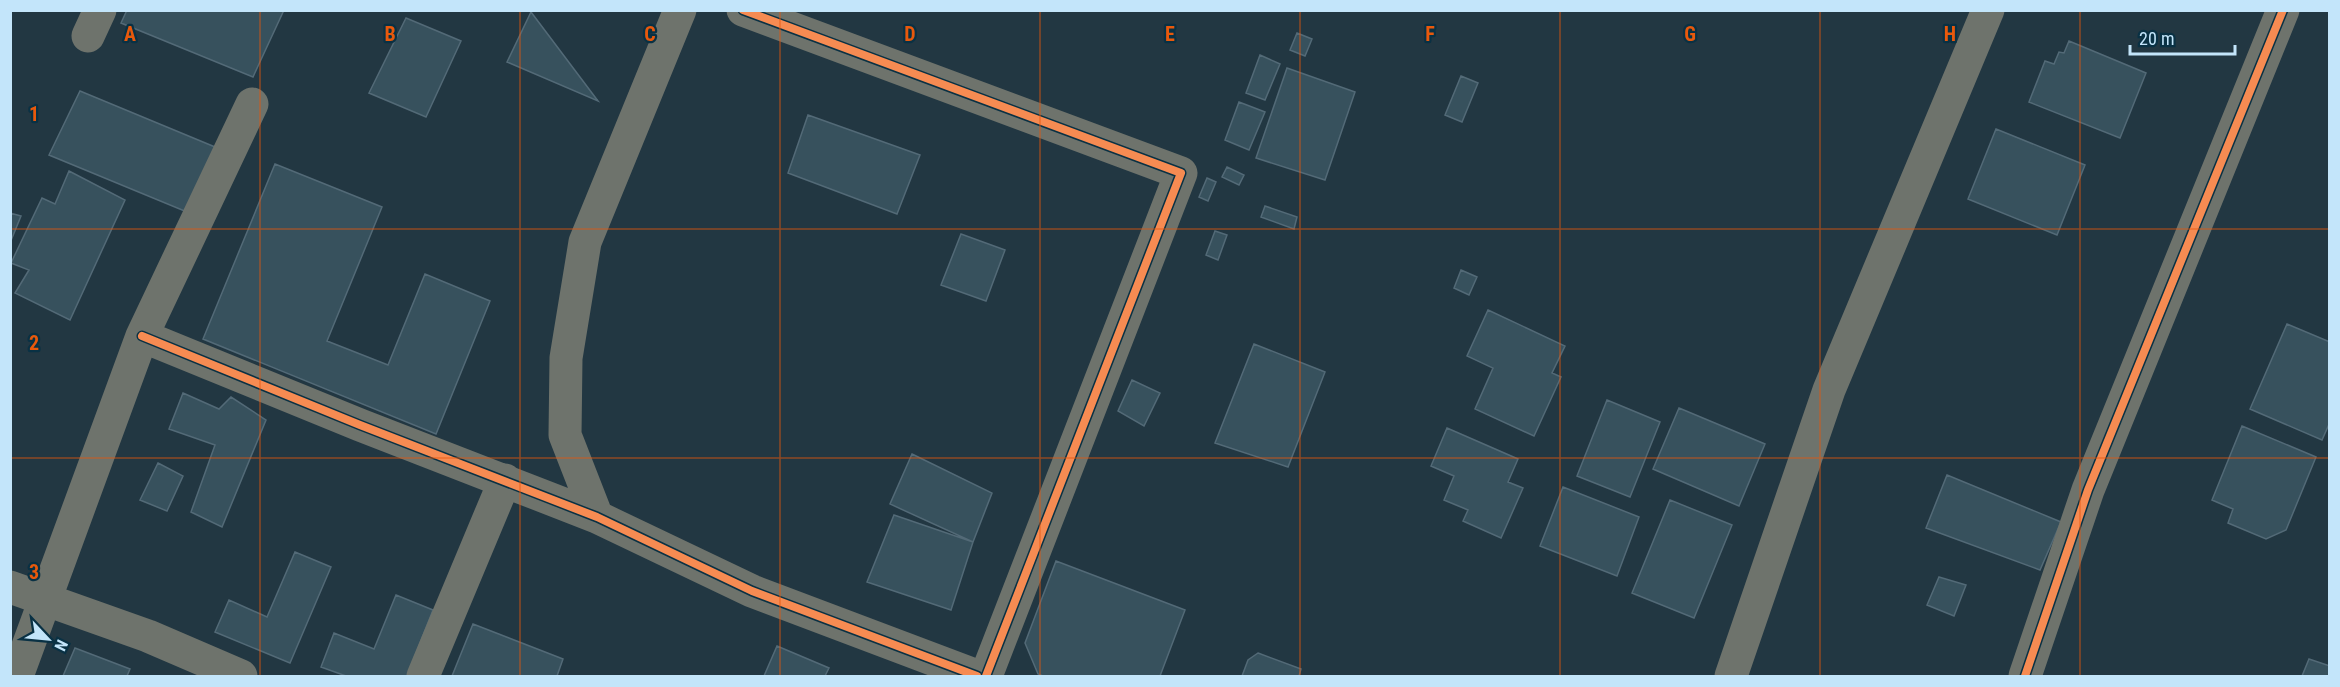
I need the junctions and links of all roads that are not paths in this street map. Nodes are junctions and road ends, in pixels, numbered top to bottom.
1 (680, 10) edge
2 (743, 10) edge
3 (1988, 10) edge
4 (2283, 10) edge
5 (252, 104) dead end
6 (142, 336) junction
7 (505, 480) junction
8 (597, 517) junction
9 (10, 587) edge
10 (46, 601) junction
11 (17, 676) edge
12 (241, 676) edge
13 (423, 676) edge
14 (977, 676) edge
15 (986, 676) edge
16 (1731, 676) edge
17 (2025, 676) edge

1 - 8 street
2 - 15 street
3 - 16 street
4 - 17 street
5 - 6 street
6 - 7 street
6 - 10 street
7 - 8 street
7 - 13 street
8 - 14 street
9 - 10 street
10 - 11 street
10 - 12 street

